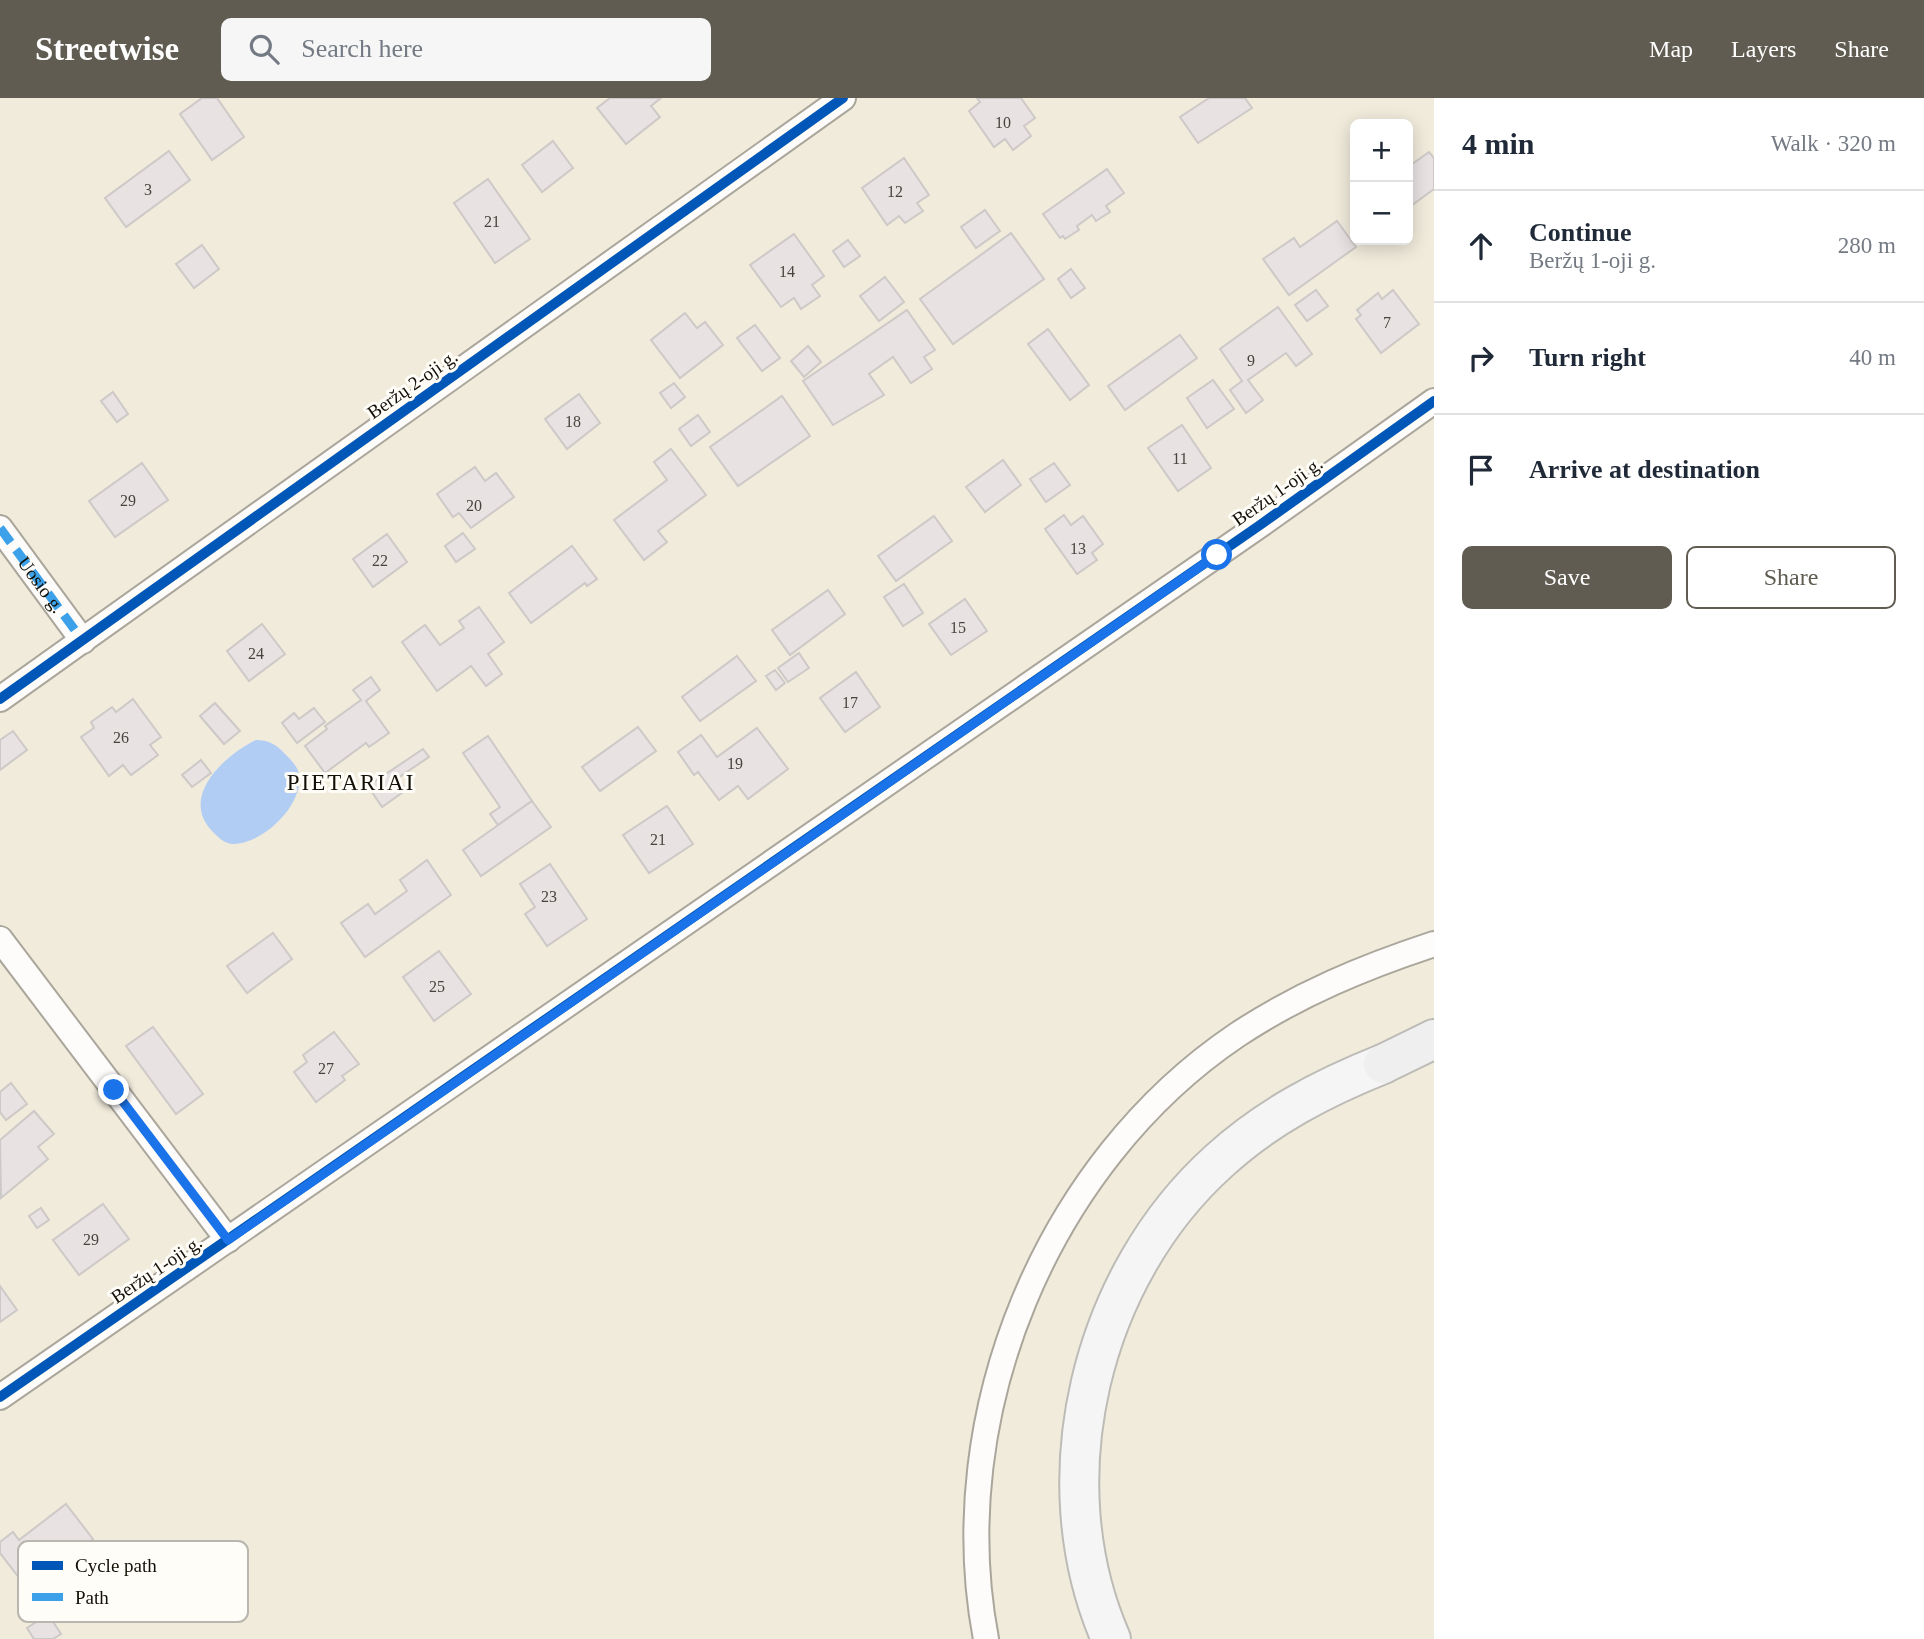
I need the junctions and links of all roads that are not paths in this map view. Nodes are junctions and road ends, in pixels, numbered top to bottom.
1 (843, 98) edge
2 (1434, 401) edge
3 (0, 528) edge
4 (83, 641) junction
5 (0, 699) edge
6 (0, 939) edge
7 (1434, 944) edge
8 (1434, 1039) edge
9 (1434, 1064) edge
10 (1383, 1065) junction
11 (228, 1240) junction
12 (0, 1397) edge
13 (986, 1639) edge
14 (1111, 1639) edge

1 - 4 street, Beržų 2-oji g.
2 - 11 street, Beržų 1-oji g.
3 - 4 street, Uosio g.
4 - 5 street, Beržų 2-oji g.
6 - 11 street
7 - 13 street
8 - 10 highway
9 - 10 highway
10 - 14 main road
11 - 12 street, Beržų 1-oji g.

